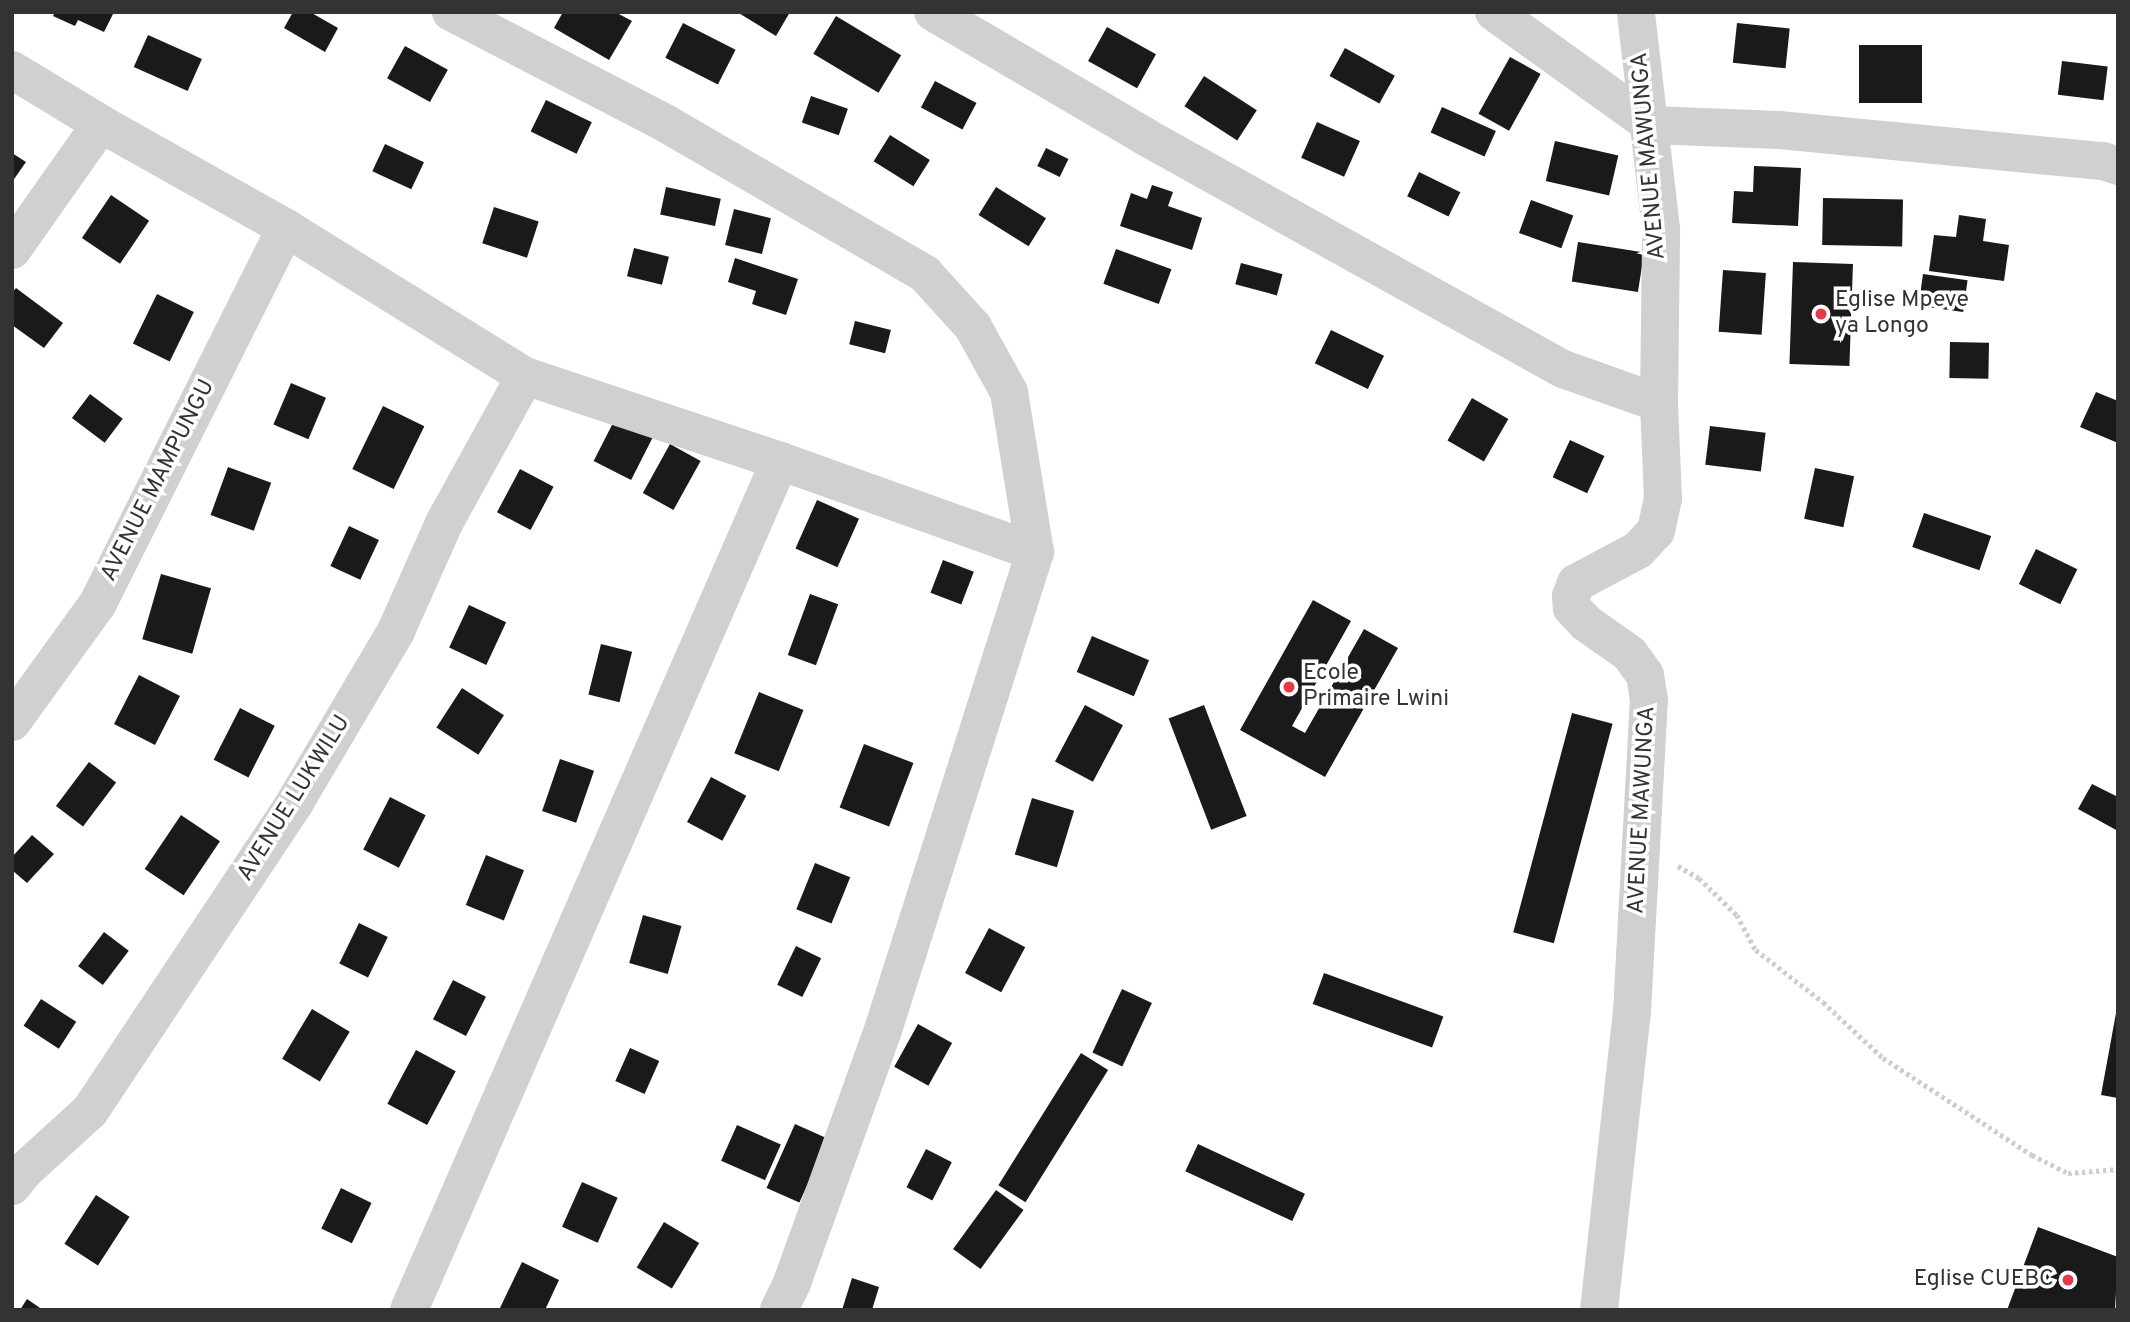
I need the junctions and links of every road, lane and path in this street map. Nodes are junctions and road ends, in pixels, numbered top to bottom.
1 (451, 12) edge
2 (933, 12) edge
3 (1494, 12) edge
4 (1636, 12) edge
5 (12, 70) edge
6 (101, 124) junction
7 (1651, 125) junction
8 (2118, 166) edge
9 (286, 228) junction
10 (12, 250) edge
11 (525, 376) junction
12 (1659, 404) junction
13 (779, 461) junction
14 (1035, 552) junction
15 (12, 722) edge
16 (1641, 847) junction
17 (2118, 1169) edge
18 (12, 1186) edge
19 (409, 1310) edge
20 (779, 1310) edge
21 (1599, 1310) edge

1 - 14 street
2 - 12 street
3 - 7 street
4 - 7 street, AVENUE MAWUNGA
5 - 6 street
6 - 9 street
6 - 10 street
7 - 8 street
7 - 12 street, AVENUE MAWUNGA
9 - 11 street
9 - 15 street, AVENUE MAMPUNGU
11 - 13 street
11 - 18 street, AVENUE LUKWILU
12 - 16 street, AVENUE MAWUNGA
13 - 14 street
13 - 19 street
14 - 20 street
16 - 17 path
16 - 21 street, AVENUE MAWUNGA

